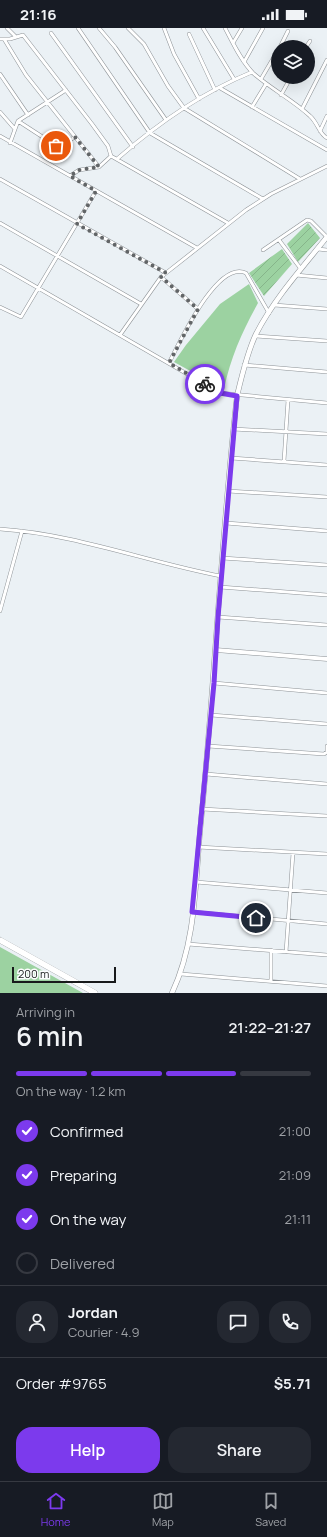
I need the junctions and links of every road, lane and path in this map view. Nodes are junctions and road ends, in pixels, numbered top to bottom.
1 (7, 28) edge
2 (78, 28) edge
3 (99, 28) edge
4 (128, 28) edge
5 (164, 28) edge
6 (203, 28) edge
7 (226, 28) edge
8 (242, 28) edge
9 (263, 28) edge
10 (288, 31) dead end
11 (51, 33) dead end
12 (189, 34) dead end
13 (16, 37) junction
14 (2, 39) edge
15 (284, 40) edge
16 (233, 43) junction
17 (327, 60) edge
18 (244, 62) junction
19 (271, 62) edge
20 (252, 72) junction
21 (0, 74) edge
22 (261, 79) junction
23 (234, 80) junction
24 (266, 84) junction
25 (286, 84) edge
26 (220, 88) junction
27 (66, 90) junction
28 (215, 90) junction
29 (281, 95) junction
30 (199, 99) junction
31 (48, 103) junction
32 (252, 107) junction
33 (184, 108) junction
34 (302, 109) junction
35 (0, 112) edge
36 (28, 115) junction
37 (327, 116) edge
38 (166, 120) junction
39 (18, 121) junction
40 (14, 128) junction
41 (320, 131) junction
42 (150, 133) junction
43 (0, 136) edge
44 (75, 137) junction
45 (327, 138) edge
46 (10, 143) junction
47 (133, 146) junction
48 (327, 150) edge
49 (112, 156) junction
50 (117, 159) junction
51 (327, 166) edge
52 (99, 167) junction
53 (70, 176) junction
54 (0, 179) edge
55 (300, 179) junction
56 (96, 191) junction
57 (263, 199) junction
58 (0, 223) edge
59 (228, 223) junction
60 (77, 224) junction
61 (327, 237) edge
62 (279, 240) junction
63 (197, 248) junction
64 (318, 249) junction
65 (263, 250) dead end
66 (327, 250) edge
67 (58, 256) junction
68 (0, 266) edge
69 (302, 269) junction
70 (166, 273) junction
71 (296, 275) junction
72 (161, 277) junction
73 (327, 278) edge
74 (39, 288) junction
75 (142, 304) junction
76 (274, 305) junction
77 (0, 307) edge
78 (198, 309) junction
79 (327, 309) edge
80 (269, 313) junction
81 (120, 335) junction
82 (256, 336) junction
83 (327, 341) edge
84 (169, 363) junction
85 (244, 365) junction
86 (327, 372) edge
87 (237, 396) junction
88 (288, 400) junction
89 (327, 403) edge
90 (233, 429) junction
91 (286, 432) junction
92 (327, 434) edge
93 (231, 458) junction
94 (284, 461) junction
95 (327, 465) edge
96 (228, 491) junction
97 (327, 496) edge
98 (226, 523) junction
99 (0, 529) edge
100 (22, 531) junction
101 (327, 531) edge
102 (222, 558) junction
103 (327, 565) edge
104 (221, 576) junction
105 (220, 587) junction
106 (327, 595) edge
107 (0, 611) edge
108 (218, 617) junction
109 (327, 625) edge
110 (216, 650) junction
111 (327, 659) edge
112 (214, 683) junction
113 (327, 692) edge
114 (211, 715) junction
115 (327, 724) edge
116 (208, 746) junction
117 (327, 746) edge
118 (206, 774) junction
119 (327, 784) edge
120 (202, 809) junction
121 (327, 816) edge
122 (198, 847) junction
123 (293, 853) junction
124 (327, 854) edge
125 (196, 882) junction
126 (289, 890) junction
127 (327, 893) edge
128 (192, 912) junction
129 (288, 921) junction
130 (327, 924) edge
131 (0, 940) edge
132 (188, 944) junction
133 (271, 950) junction
134 (286, 952) junction
135 (327, 955) edge
136 (181, 974) junction
137 (271, 981) junction
138 (327, 986) edge
139 (95, 993) edge
140 (172, 993) edge

1 - 13 street
2 - 42 street
3 - 38 street
4 - 33 street
5 - 30 street
6 - 23 street
7 - 16 street
8 - 16 street
9 - 18 street
10 - 15 street
11 - 47 street
12 - 28 street
13 - 14 street
13 - 27 street
14 - 31 street
16 - 18 street
17 - 34 street
18 - 20 street
19 - 22 street
20 - 22 street
20 - 23 street
21 - 36 street
22 - 24 street
23 - 26 street
24 - 29 street
24 - 32 street
25 - 29 street
26 - 28 street
26 - 32 street
27 - 31 street
27 - 49 street
28 - 30 street
29 - 34 street
30 - 33 street
31 - 36 street
31 - 44 street
32 - 48 street
33 - 38 street
33 - 55 street
34 - 41 street
35 - 40 street
36 - 39 street
37 - 41 street
38 - 42 street
39 - 40 street
39 - 44 street
40 - 46 street
41 - 45 street
42 - 47 street
42 - 57 street
43 - 46 street
44 - 52 street
46 - 53 street
47 - 50 street
49 - 50 street
49 - 52 street
50 - 59 street
51 - 55 street
52 - 53 street
53 - 56 street
54 - 60 street
55 - 57 street
56 - 60 street
56 - 63 street
57 - 59 street
58 - 67 street
59 - 63 street
60 - 67 street
60 - 70 street
61 - 62 street
61 - 64 main road
62 - 65 street
62 - 69 street
63 - 70 street
64 - 66 street
64 - 69 main road
67 - 74 street
67 - 75 street
68 - 74 street
69 - 71 main road
70 - 72 street
71 - 73 street
71 - 76 main road
72 - 75 street
72 - 78 street
74 - 77 street
74 - 81 street
75 - 81 street
76 - 79 street
76 - 80 main road
78 - 80 street
78 - 84 street
80 - 82 main road
81 - 84 street
82 - 83 street
82 - 85 main road
84 - 87 street
85 - 86 street
85 - 87 main road
87 - 88 street
87 - 90 main road
88 - 89 street
88 - 91 street
90 - 91 street
90 - 93 main road
91 - 92 street
91 - 94 street
93 - 94 street
93 - 96 main road
94 - 95 street
96 - 97 street
96 - 98 main road
98 - 101 street
98 - 102 main road
99 - 100 street
100 - 104 street
100 - 107 street
102 - 103 street
102 - 104 main road
104 - 105 main road
105 - 106 street
105 - 108 main road
108 - 109 street
108 - 110 main road
110 - 111 street
110 - 112 main road
112 - 113 street
112 - 114 main road
114 - 115 street
114 - 116 main road
116 - 117 street
116 - 118 main road
118 - 119 street
118 - 120 main road
120 - 121 street
120 - 122 main road
122 - 123 street
122 - 125 main road
123 - 124 street
123 - 126 street
125 - 126 street
125 - 128 main road
126 - 127 street
126 - 129 street
128 - 129 street
128 - 132 main road
129 - 130 street
129 - 134 street
131 - 139 highway
132 - 133 street
132 - 136 main road
133 - 134 street
133 - 137 street
134 - 135 street
136 - 137 street
136 - 140 main road
137 - 138 street

